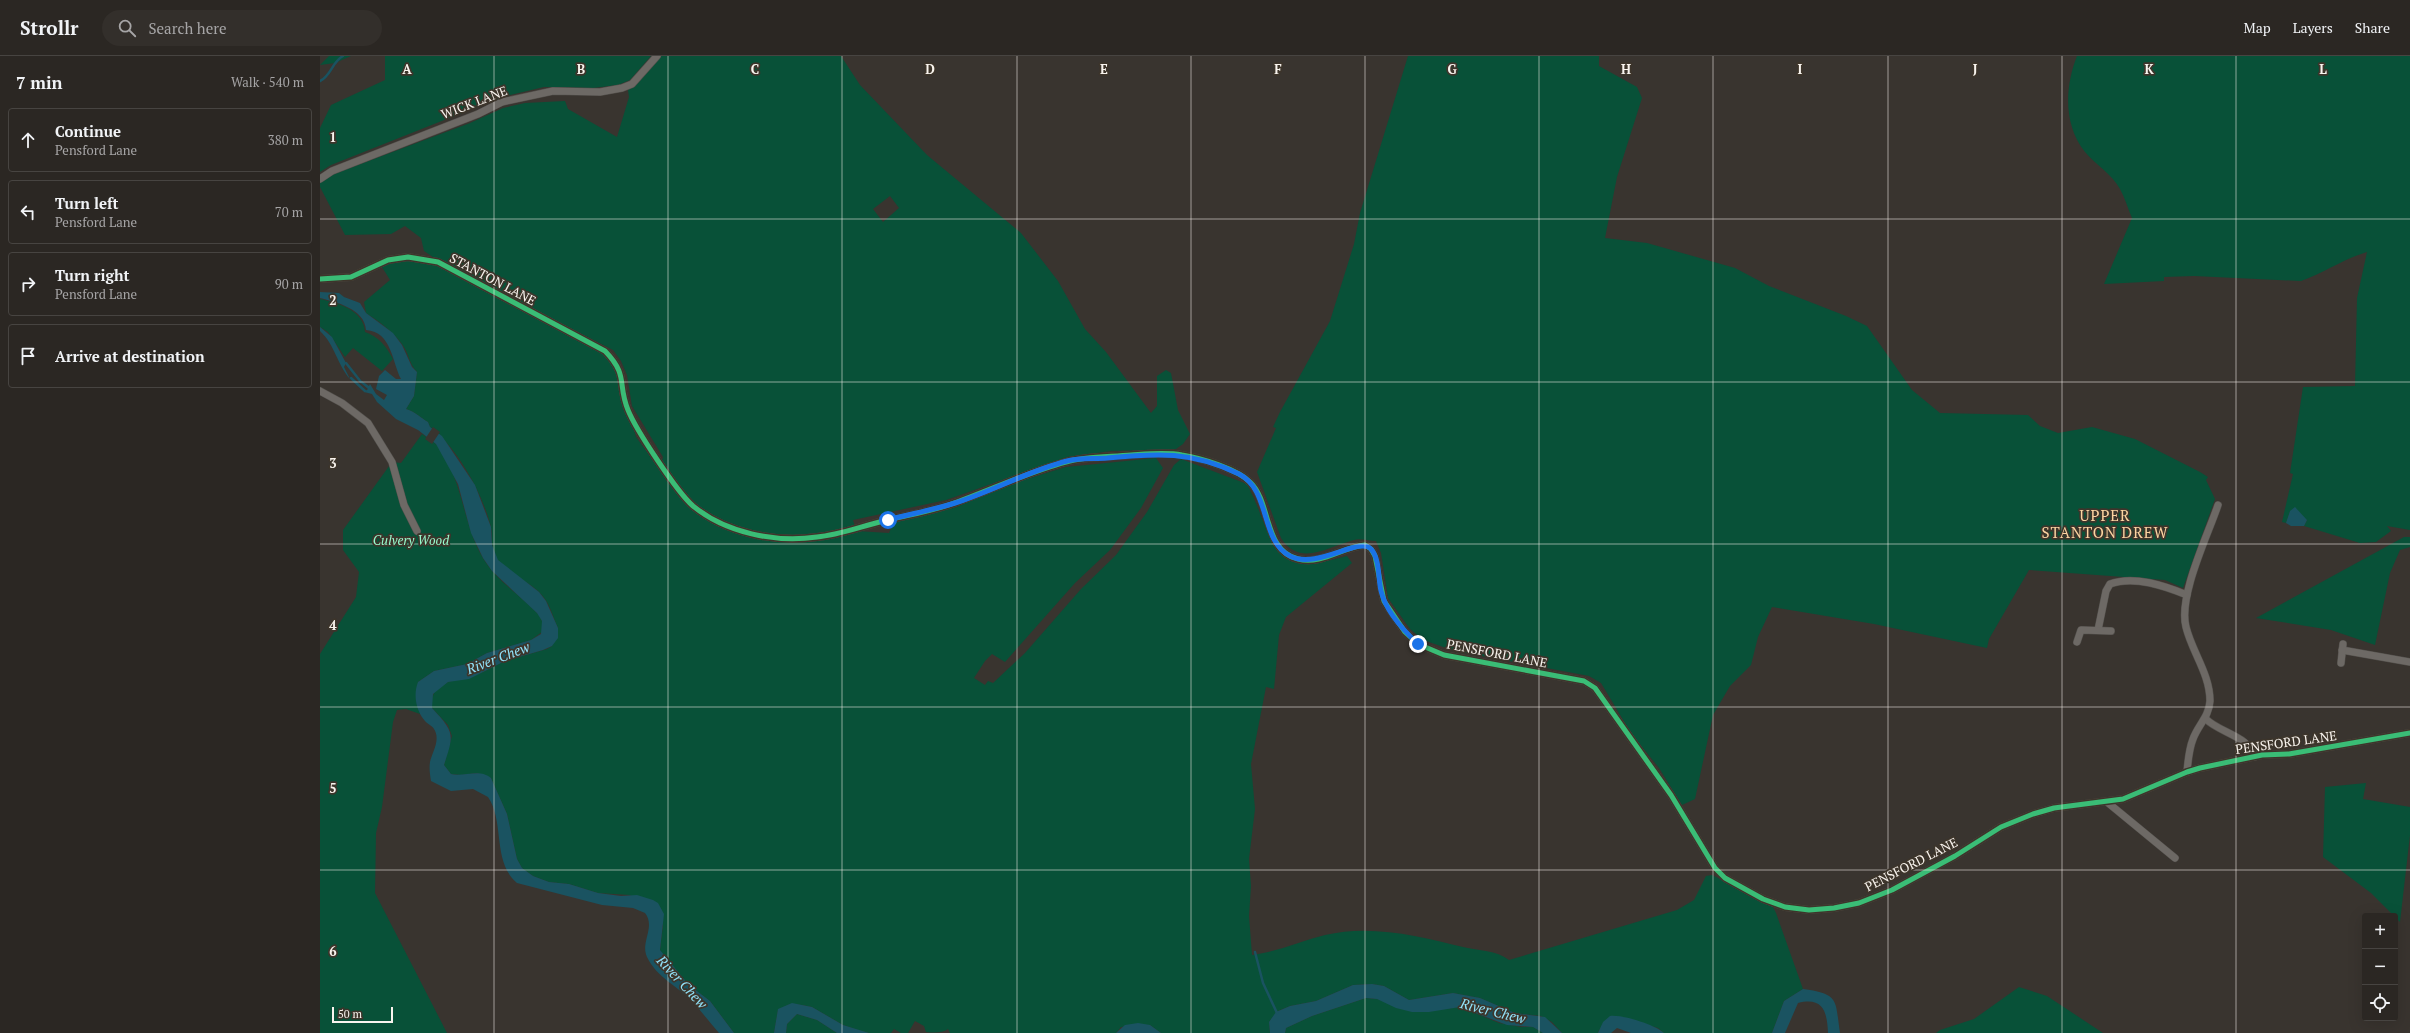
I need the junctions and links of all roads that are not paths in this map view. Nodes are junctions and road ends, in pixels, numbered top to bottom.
1 (657, 56) edge
2 (320, 179) edge
3 (320, 279) edge
4 (582, 339) joint
5 (320, 390) edge
6 (2218, 505) dead end
7 (417, 531) dead end
8 (2188, 595) junction
9 (2098, 630) junction
10 (2111, 631) dead end
11 (2077, 642) dead end
12 (2410, 662) edge
13 (2341, 663) dead end
14 (2206, 719) junction
15 (2410, 733) edge
16 (2254, 757) junction
17 (2187, 772) junction
18 (2107, 802) junction
19 (2175, 858) dead end

1 - 2 street, WICK LANE
3 - 4 street, STANTON LANE
4 - 18 street, PENSFORD LANE
5 - 7 street
6 - 8 street
8 - 9 street
8 - 14 street
9 - 10 street
9 - 11 street
12 - 13 street
14 - 16 street
14 - 17 street
15 - 16 street, PENSFORD LANE
16 - 17 street, PENSFORD LANE
17 - 18 street, PENSFORD LANE
18 - 19 street

